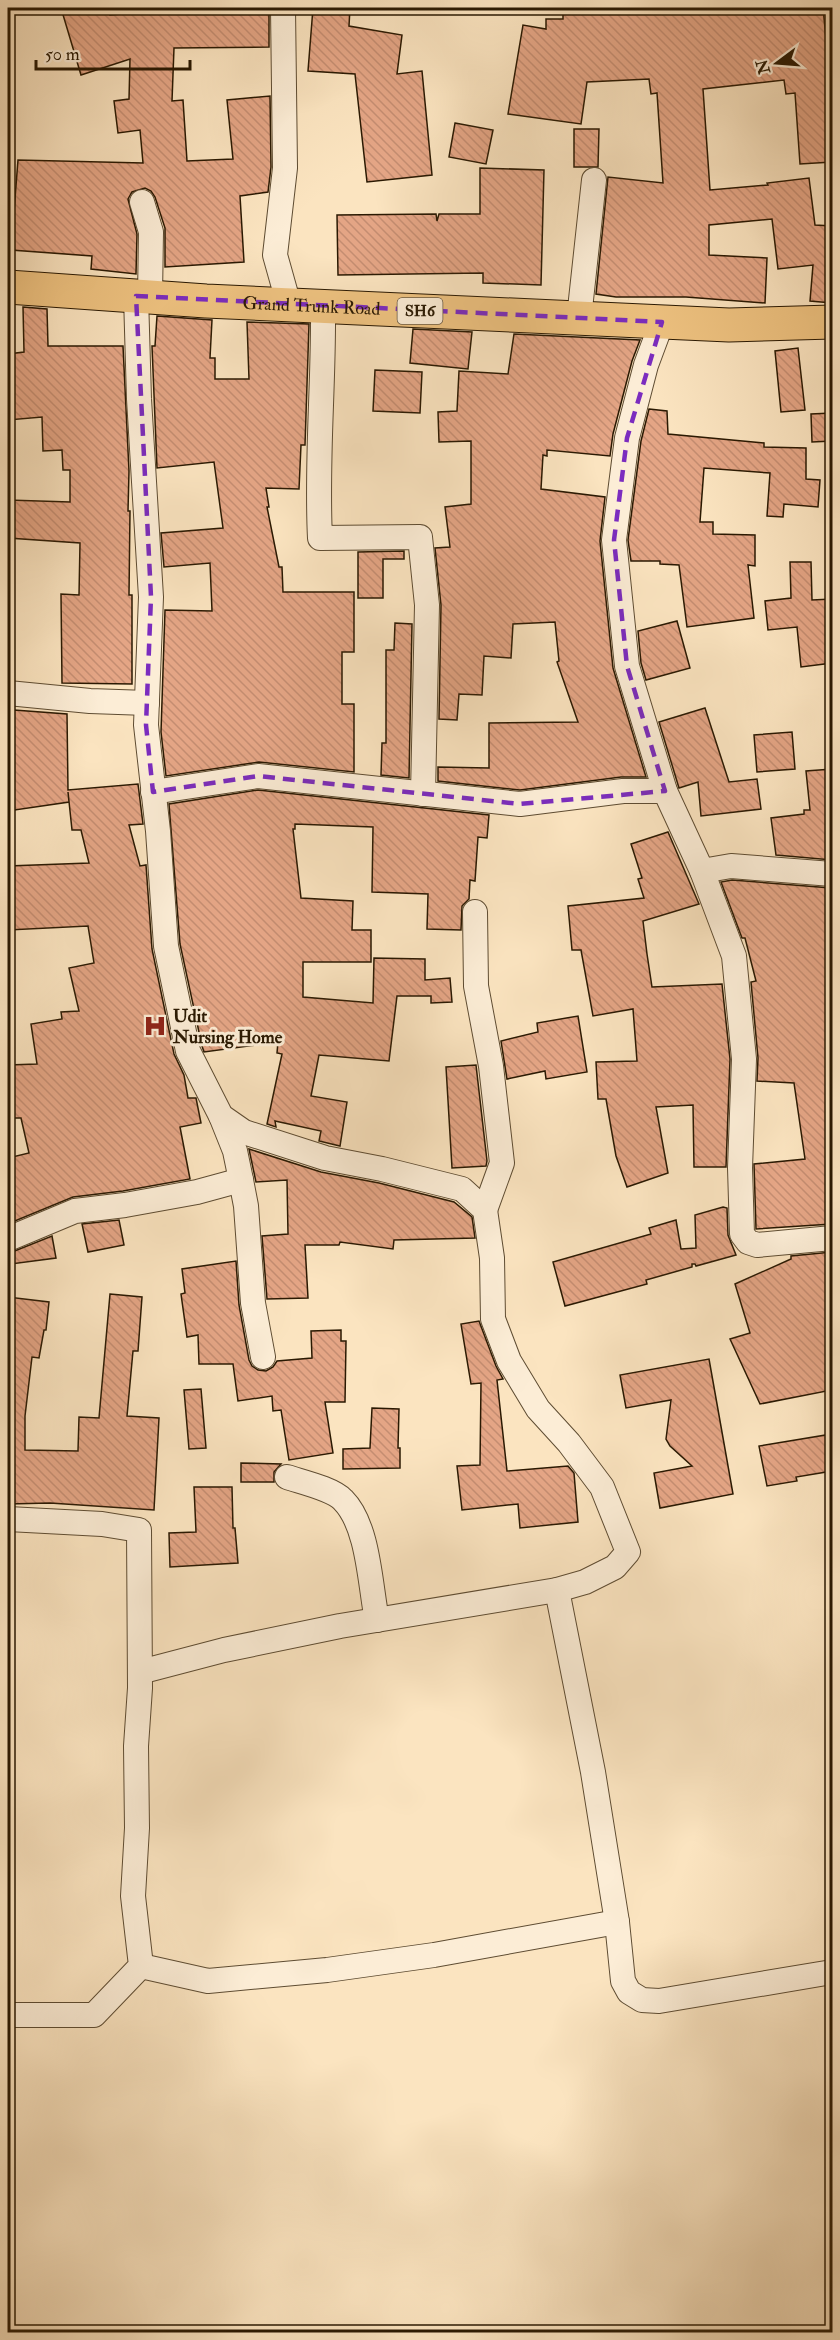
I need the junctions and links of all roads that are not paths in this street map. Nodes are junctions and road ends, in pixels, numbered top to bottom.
1 (283, 8) edge
2 (594, 180) dead end
3 (142, 201) dead end
4 (8, 287) edge
5 (143, 297) junction
6 (289, 304) junction
7 (323, 306) junction
8 (579, 318) junction
9 (662, 322) junction
10 (832, 322) edge
11 (8, 693) edge
12 (147, 703) junction
13 (665, 790) junction
14 (153, 792) junction
15 (423, 794) junction
16 (702, 871) junction
17 (832, 874) edge
18 (475, 912) dead end
19 (221, 1116) junction
20 (242, 1180) junction
21 (485, 1210) junction
22 (832, 1238) edge
23 (8, 1239) edge
24 (263, 1357) dead end
25 (287, 1477) dead end
26 (8, 1519) edge
27 (557, 1590) junction
28 (377, 1620) junction
29 (140, 1672) junction
30 (617, 1922) junction
31 (141, 1966) junction
32 (832, 1972) edge
33 (8, 2015) edge

1 - 6 street
2 - 8 street
3 - 5 street
4 - 5 main road, Grand Trunk Road / SH6
5 - 6 main road, Grand Trunk Road / SH6
5 - 12 street
6 - 7 main road, Grand Trunk Road / SH6
7 - 8 main road, Grand Trunk Road / SH6
7 - 15 street
8 - 9 main road, Grand Trunk Road / SH6
9 - 10 main road, Grand Trunk Road / SH6
9 - 13 street
11 - 12 street
12 - 14 street
13 - 15 street
13 - 16 street
14 - 15 street
14 - 19 street
16 - 17 street
16 - 22 street
18 - 21 street
19 - 20 street
19 - 21 street
20 - 23 street
20 - 24 street
21 - 27 street
25 - 28 street
26 - 29 street
27 - 28 street
27 - 30 street
28 - 29 street
29 - 31 street
30 - 31 street
30 - 32 street
31 - 33 street

